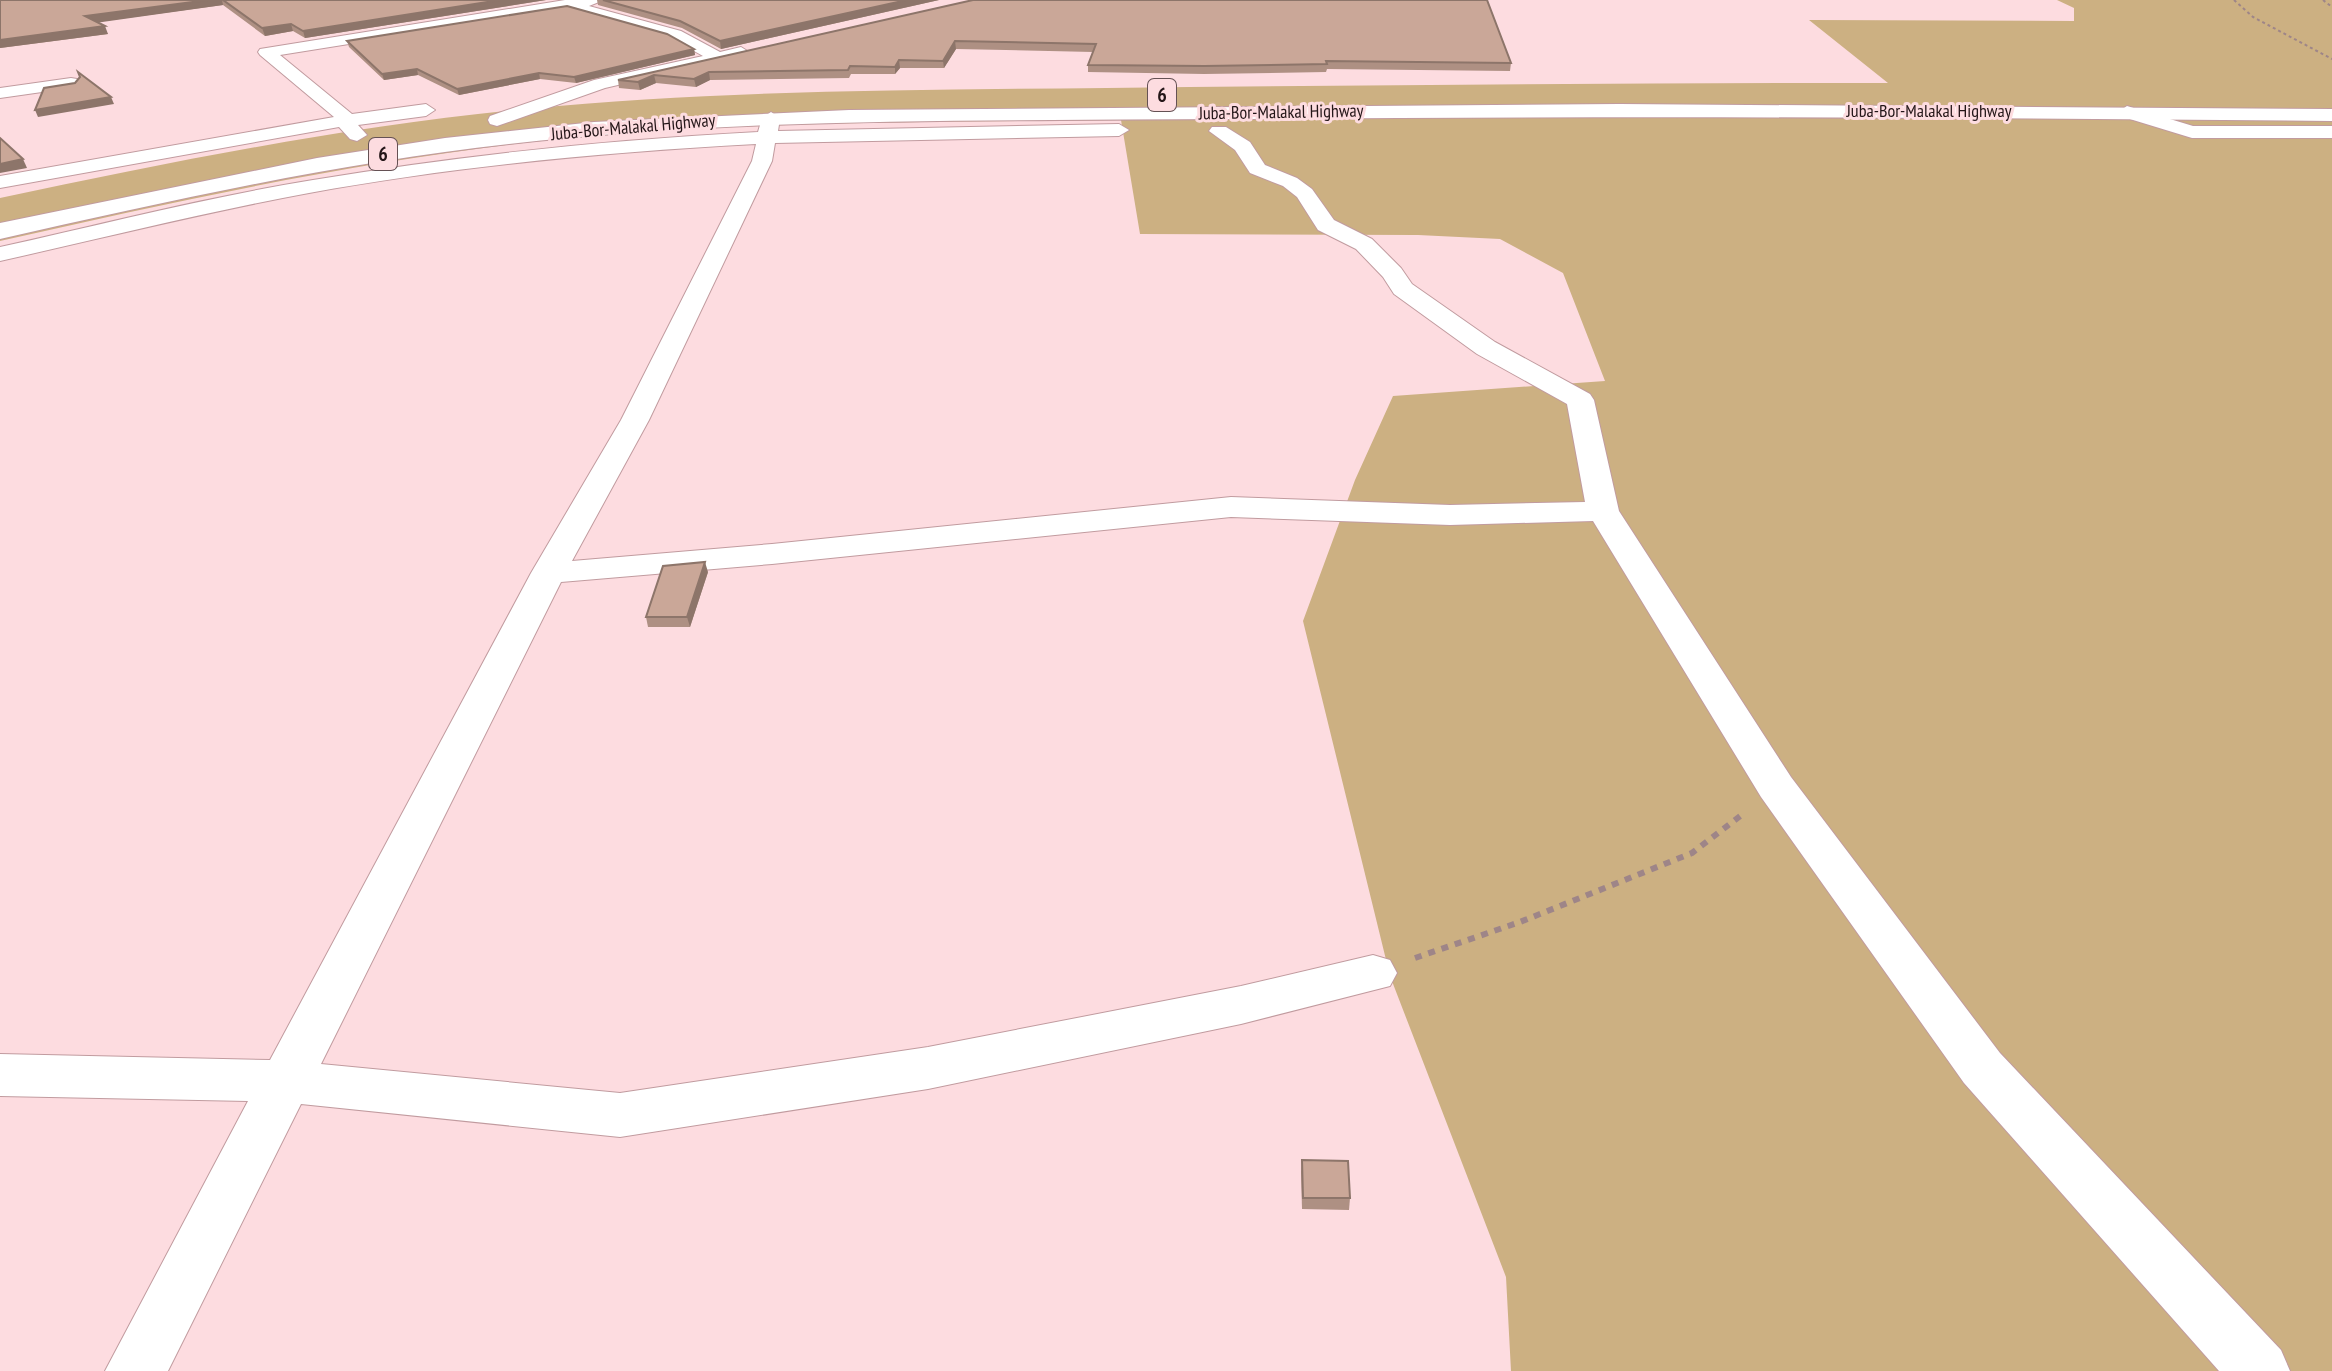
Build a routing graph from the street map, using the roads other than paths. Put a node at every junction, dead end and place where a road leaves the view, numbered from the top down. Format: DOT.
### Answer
graph roads {
  1 [pos="597,0"];
  2 [pos="564,2"];
  3 [pos="762,48"];
  4 [pos="718,57"];
  5 [pos="71,83"];
  6 [pos="0,93"];
  7 [pos="2270,96"];
  8 [pos="2332,97"];
  9 [pos="426,110"];
  10 [pos="2127,112"];
  11 [pos="2303,114"];
  12 [pos="497,120"];
  13 [pos="768,128"];
  14 [pos="2331,128"];
  15 [pos="1119,130"];
  16 [pos="1219,131"];
  17 [pos="359,138"];
  18 [pos="0,182"];
  19 [pos="90,188"];
  20 [pos="0,231"];
  21 [pos="0,254"];
  22 [pos="1603,511"];
  23 [pos="548,573"];
  24 [pos="1373,973"];
  25 [pos="0,1075"];
  26 [pos="283,1081"];
  27 [pos="136,1371"];
  28 [pos="2259,1371"];
  1 -- 2 [label="street"];
  2 -- 4 [label="street"];
  2 -- 17 [label="street"];
  3 -- 4 [label="street"];
  4 -- 12 [label="street"];
  5 -- 6 [label="street"];
  7 -- 8 [label="highway, Juba-Bor-Malakal Highway / 6"];
  7 -- 11 [label="highway"];
  7 -- 12 [label="highway, Juba-Bor-Malakal Highway / 6"];
  9 -- 18 [label="street"];
  10 -- 11 [label="highway, Juba-Bor-Malakal Highway / 6"];
  10 -- 13 [label="highway, Juba-Bor-Malakal Highway / 6"];
  10 -- 14 [label="street"];
  11 -- 14 [label="highway, Juba-Bor-Malakal Highway / 6"];
  12 -- 17 [label="highway, Juba-Bor-Malakal Highway / 6"];
  13 -- 15 [label="street"];
  13 -- 20 [label="highway, Juba-Bor-Malakal Highway / 6"];
  13 -- 21 [label="street"];
  13 -- 23 [label="street"];
  16 -- 22 [label="street"];
  17 -- 19 [label="highway, Juba-Bor-Malakal Highway / 6"];
  22 -- 23 [label="street"];
  22 -- 28 [label="street"];
  23 -- 26 [label="street"];
  24 -- 26 [label="street"];
  25 -- 26 [label="street"];
  26 -- 27 [label="street"];
}
